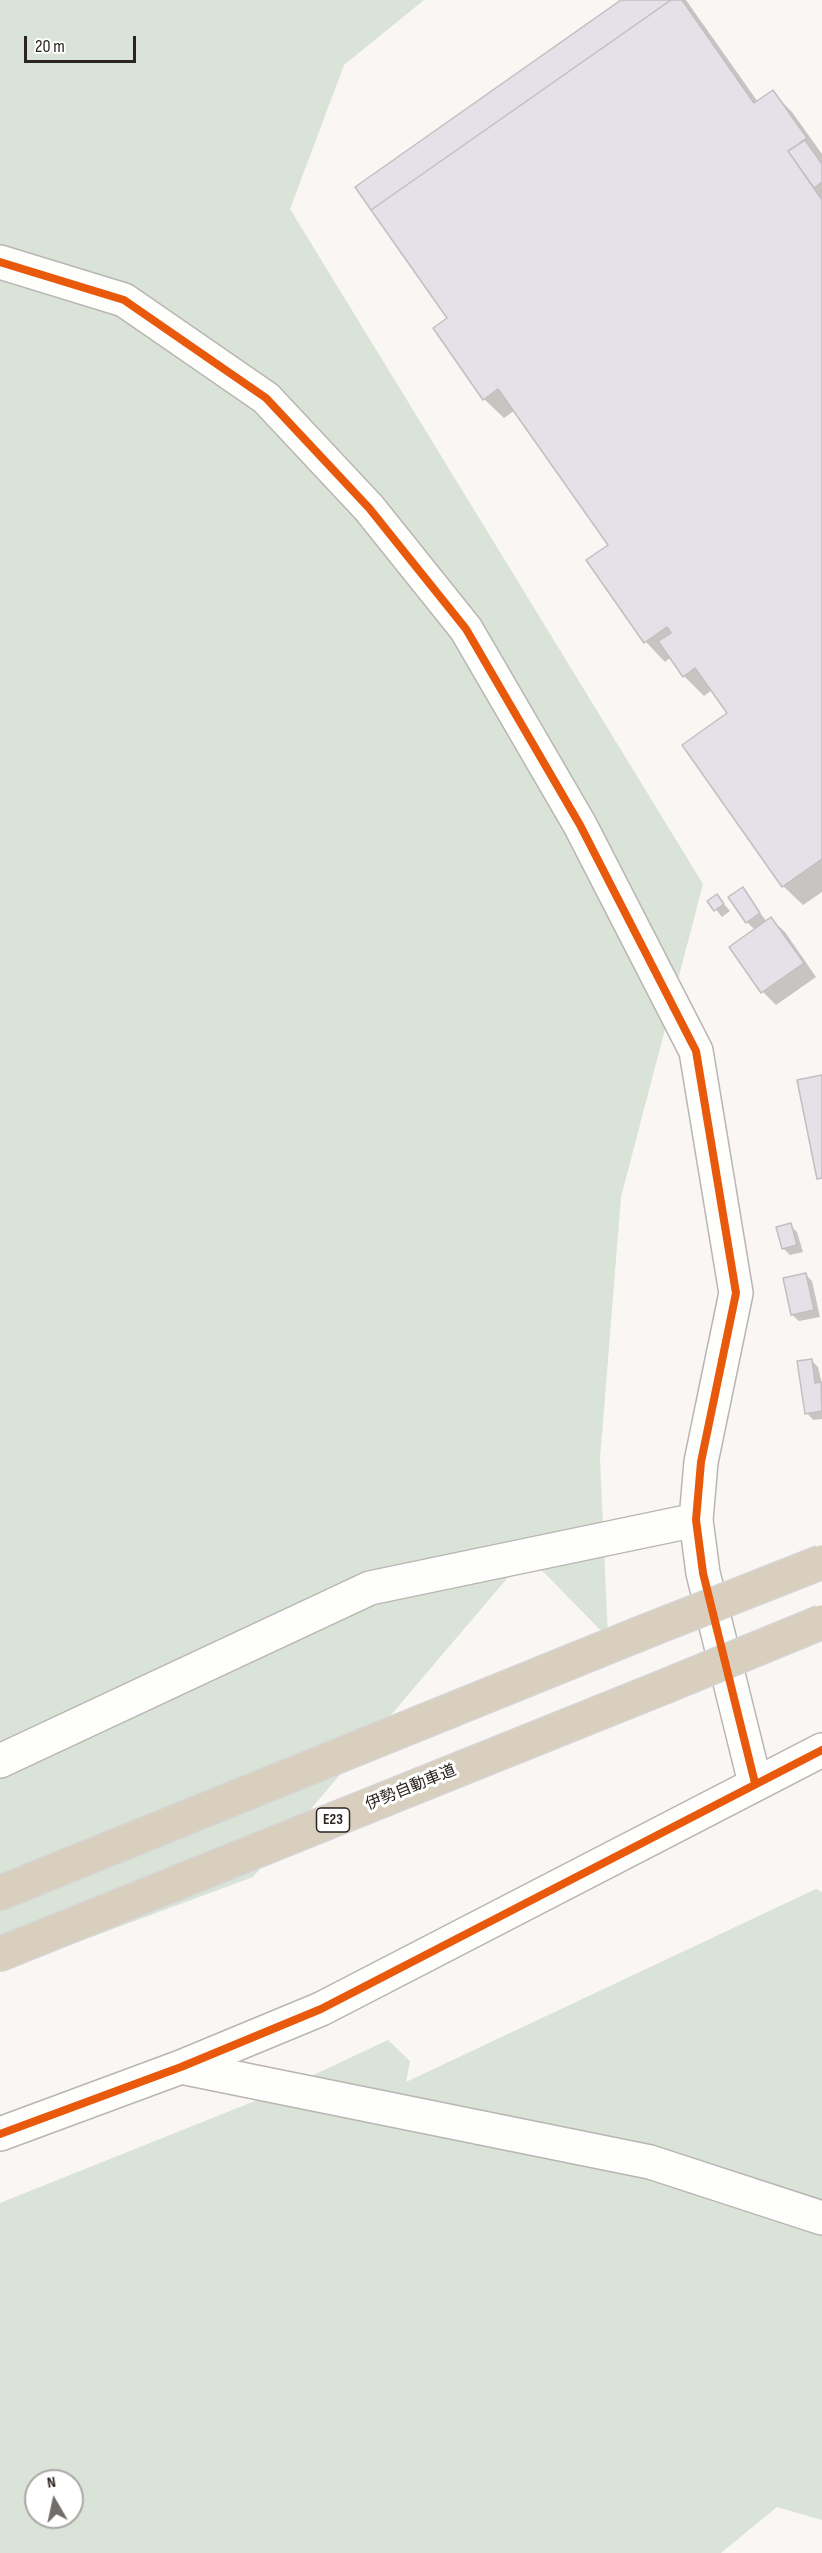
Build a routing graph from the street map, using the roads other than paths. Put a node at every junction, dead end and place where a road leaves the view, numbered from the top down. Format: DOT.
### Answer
graph roads {
  1 [pos="0,262"];
  2 [pos="696,1520"];
  3 [pos="822,1562"];
  4 [pos="822,1622"];
  5 [pos="822,1750"];
  6 [pos="0,1761"];
  7 [pos="755,1783"];
  8 [pos="0,1893"];
  9 [pos="0,1954"];
  10 [pos="181,2067"];
  11 [pos="0,2134"];
  12 [pos="822,2218"];
  1 -- 2 [label="street"];
  2 -- 6 [label="street"];
  2 -- 7 [label="street"];
  3 -- 8 [label="highway, bridge"];
  4 -- 9 [label="highway, 伊勢自動車道 / E23, bridge"];
  5 -- 7 [label="street"];
  7 -- 10 [label="street"];
  10 -- 11 [label="street"];
  10 -- 12 [label="street"];
}
